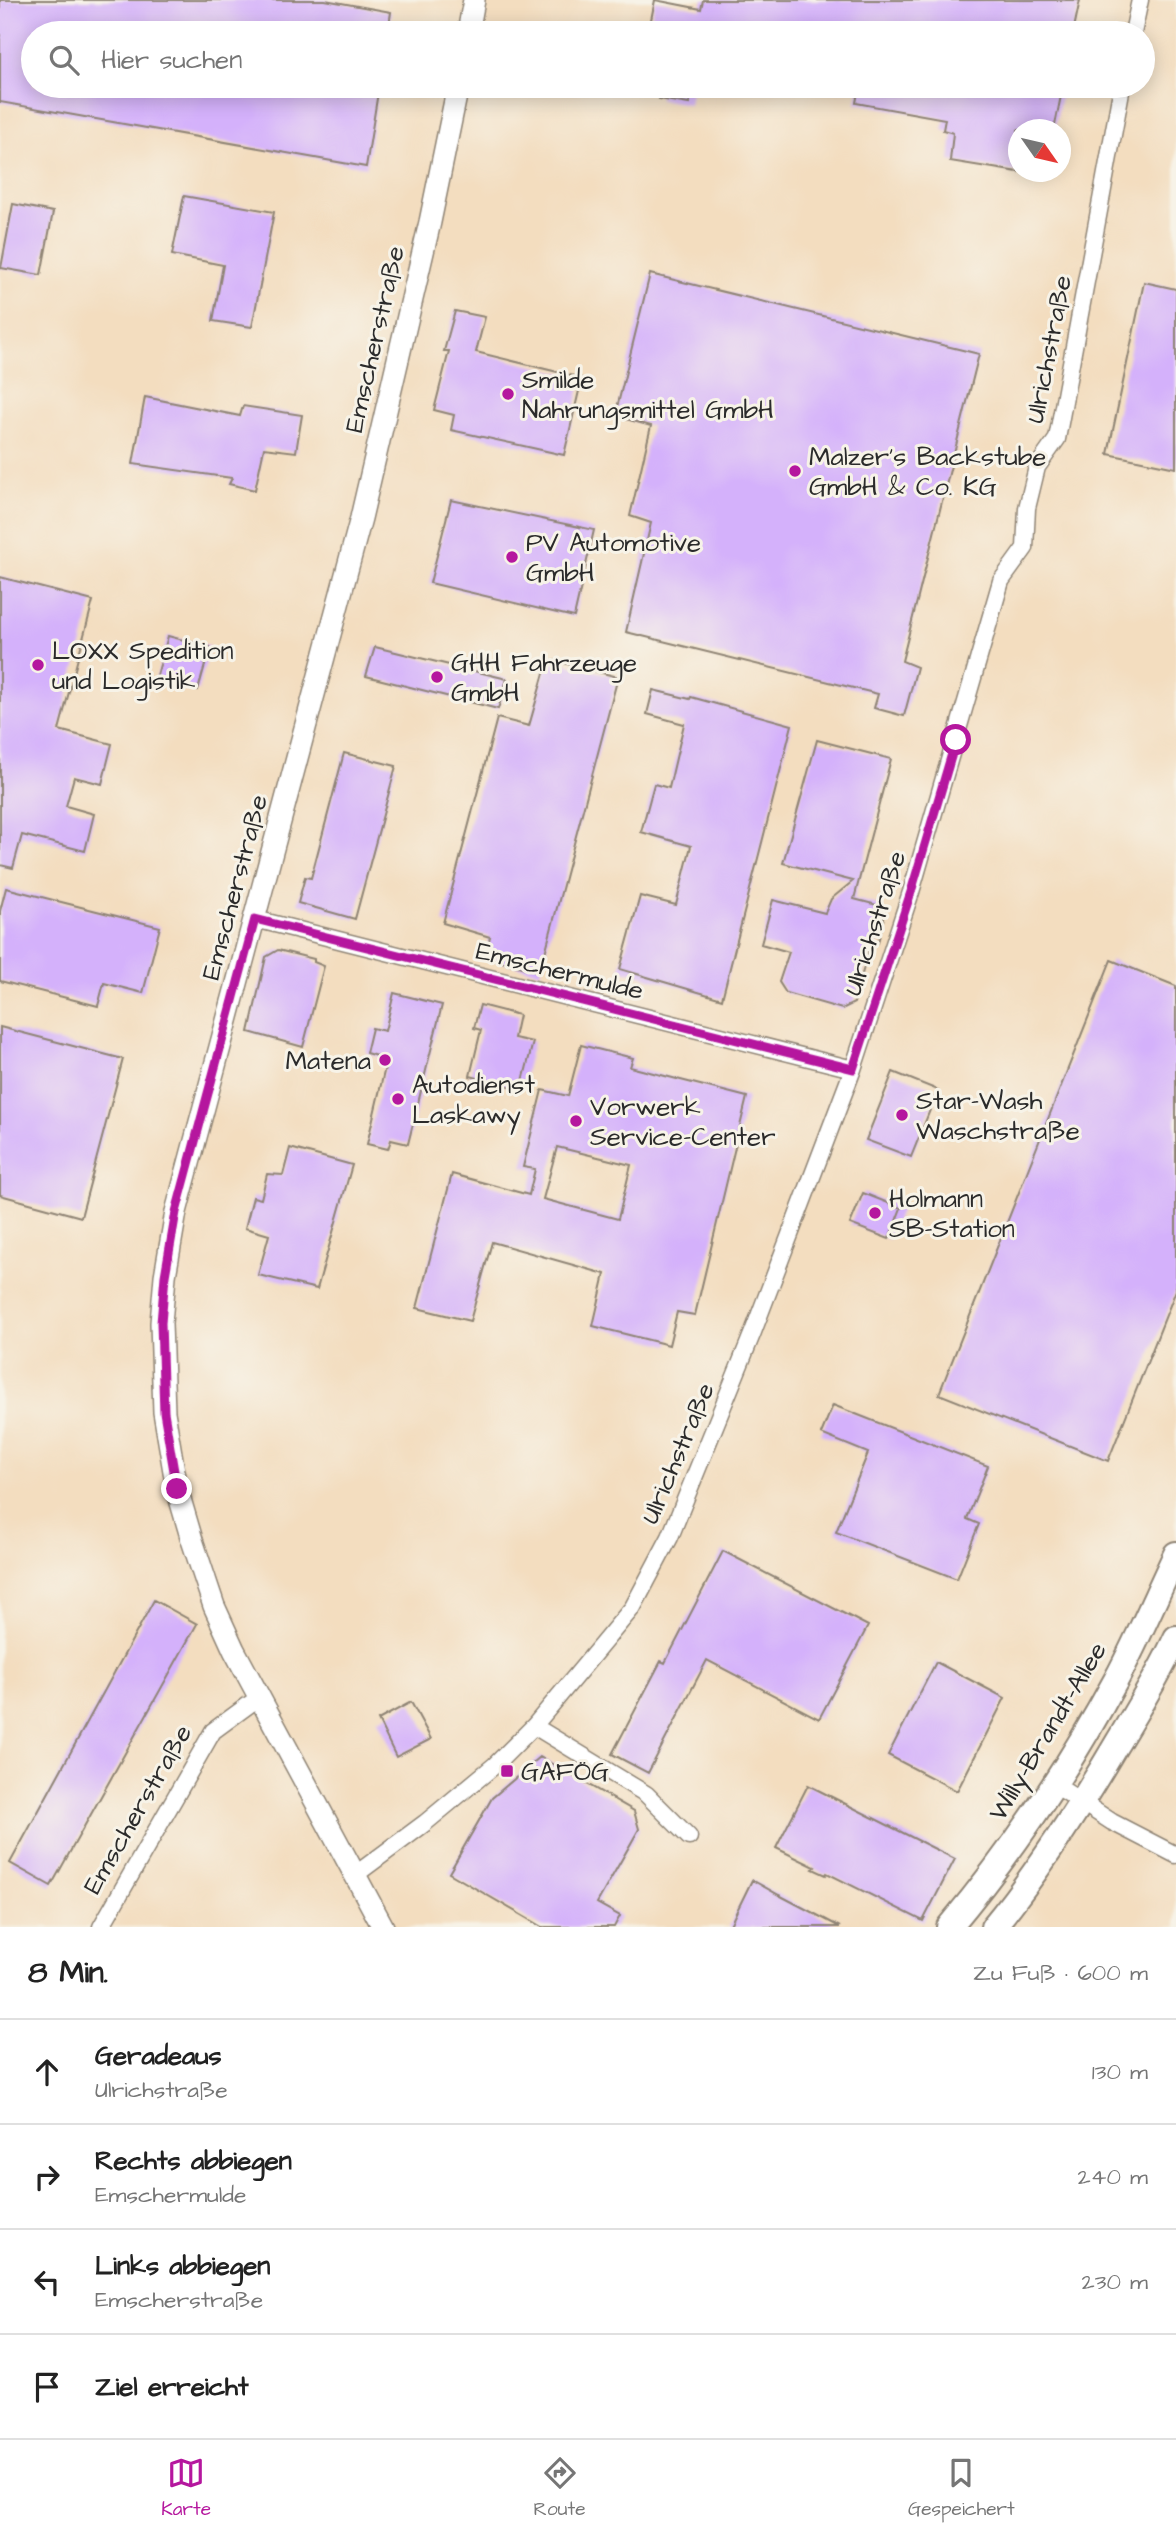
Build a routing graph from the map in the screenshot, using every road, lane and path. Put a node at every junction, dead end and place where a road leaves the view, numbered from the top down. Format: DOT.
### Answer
graph roads {
  1 [pos="474,0"];
  2 [pos="1140,0"];
  3 [pos="470,21"];
  4 [pos="1136,21"];
  5 [pos="456,98"];
  6 [pos="1120,98"];
  7 [pos="255,919"];
  8 [pos="853,1069"];
  9 [pos="1176,1554"];
  10 [pos="1176,1637"];
  11 [pos="258,1698"];
  12 [pos="534,1726"];
  13 [pos="1054,1784"];
  14 [pos="1082,1803"];
  15 [pos="689,1838"];
  16 [pos="1176,1855"];
  17 [pos="355,1875"];
  18 [pos="101,1927"];
  19 [pos="383,1927"];
  20 [pos="949,1927"];
  21 [pos="993,1927"];
  1 -- 3 [label="street"];
  2 -- 4 [label="street"];
  5 -- 7 [label="street, Emscherstraße"];
  6 -- 8 [label="street, Ulrichstraße"];
  7 -- 8 [label="street, Emschermulde"];
  7 -- 11 [label="street, Emscherstraße"];
  8 -- 12 [label="street, Ulrichstraße"];
  9 -- 13 [label="main road, Willy-Brandt-Allee"];
  10 -- 14 [label="main road"];
  11 -- 17 [label="street, Emscherstraße"];
  11 -- 18 [label="street, Emscherstraße"];
  12 -- 15 [label="street"];
  12 -- 17 [label="street, Ulrichstraße"];
  13 -- 14 [label="street"];
  13 -- 20 [label="main road, Willy-Brandt-Allee"];
  14 -- 16 [label="street"];
  14 -- 21 [label="main road"];
  17 -- 19 [label="street, Emscherstraße"];
}
